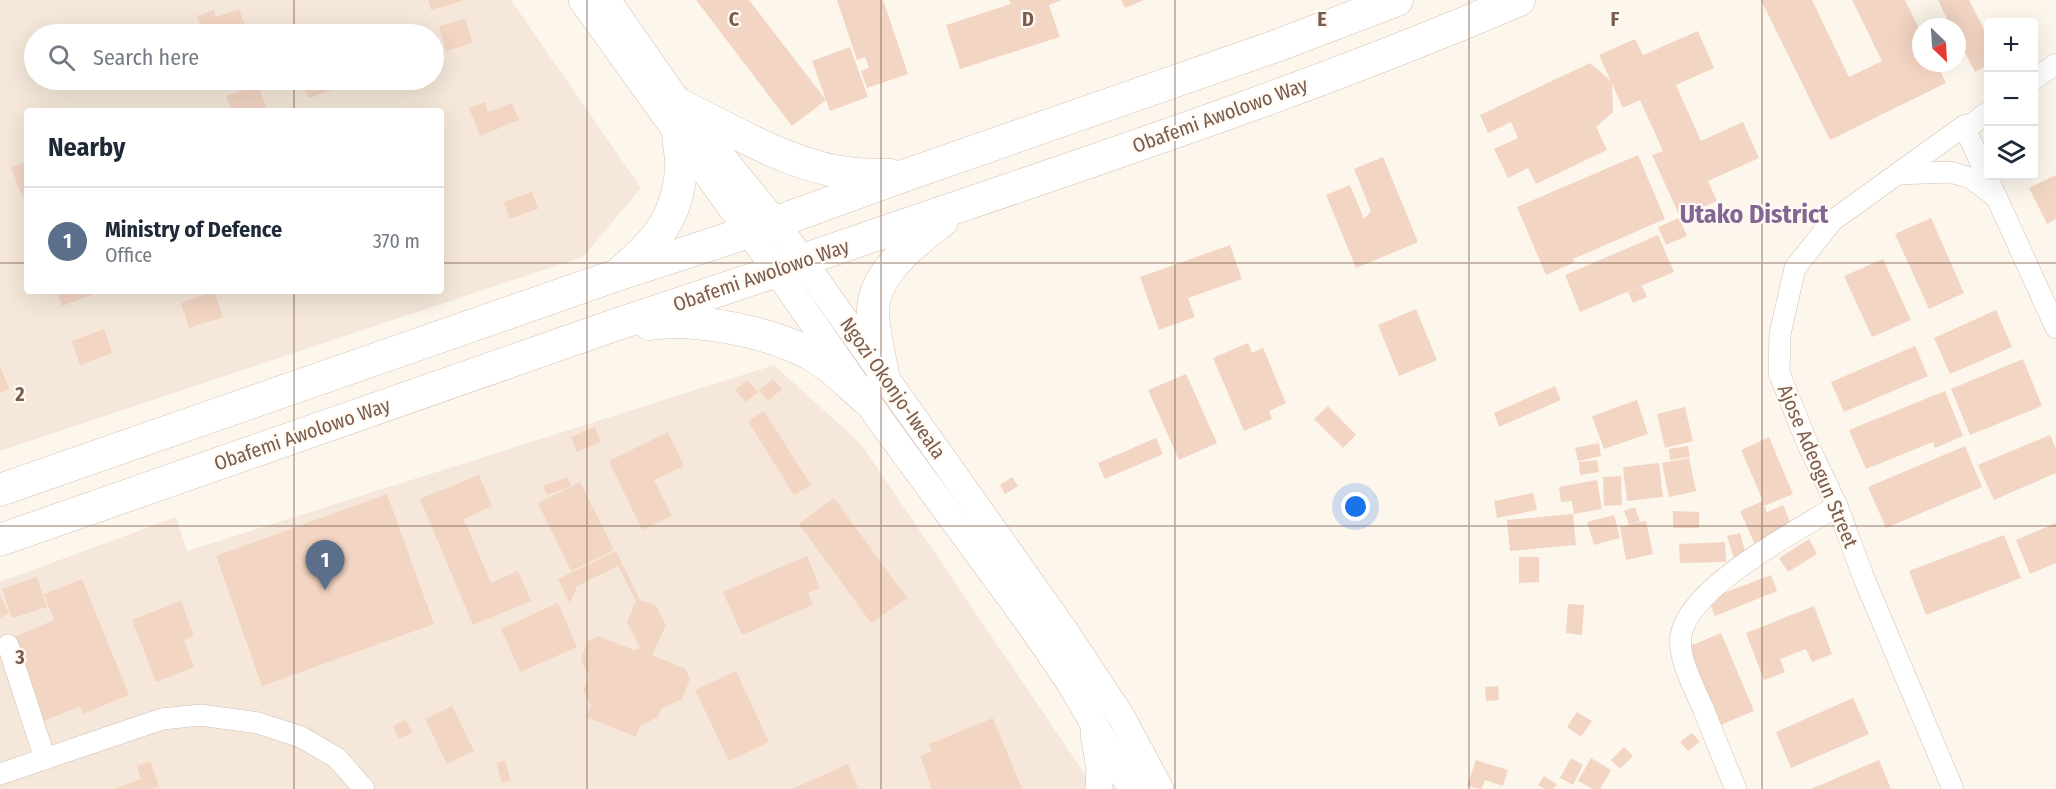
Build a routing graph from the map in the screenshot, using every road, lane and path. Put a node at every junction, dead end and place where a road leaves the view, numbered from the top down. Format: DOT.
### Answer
graph roads {
  1 [pos="582,0"];
  2 [pos="607,0"];
  3 [pos="1397,0"];
  4 [pos="1519,0"];
  5 [pos="1984,115"];
  6 [pos="679,119"];
  7 [pos="1964,126"];
  8 [pos="1898,174"];
  9 [pos="906,175"];
  10 [pos="1999,180"];
  11 [pos="1997,198"];
  12 [pos="962,205"];
  13 [pos="762,227"];
  14 [pos="790,266"];
  15 [pos="617,275"];
  16 [pos="2054,321"];
  17 [pos="612,326"];
  18 [pos="874,387"];
  19 [pos="0,490"];
  20 [pos="1837,506"];
  21 [pos="0,540"];
  22 [pos="8,645"];
  23 [pos="1092,720"];
  24 [pos="45,759"];
  25 [pos="0,774"];
  26 [pos="364,789"];
  27 [pos="1099,789"];
  28 [pos="1132,789"];
  29 [pos="1160,789"];
  30 [pos="1736,789"];
  31 [pos="1953,789"];
  1 -- 6 [label="street, Ngozi Okonjo-Iweala"];
  2 -- 6 [label="street, Ngozi Okonjo-Iweala"];
  3 -- 9 [label="main road"];
  4 -- 12 [label="main road, Obafemi Awolowo Way"];
  5 -- 7 [label="street, Ajose Adeogun Street"];
  6 -- 9 [label="main road"];
  6 -- 13 [label="street, Ngozi Okonjo-Iweala"];
  6 -- 15 [label="main road"];
  7 -- 8 [label="street, Ajose Adeogun Street"];
  7 -- 11 [label="street"];
  8 -- 11 [label="street"];
  8 -- 20 [label="street, Ajose Adeogun Street"];
  9 -- 13 [label="main road"];
  10 -- 11 [label="street"];
  11 -- 16 [label="street"];
  12 -- 14 [label="main road, Obafemi Awolowo Way"];
  12 -- 18 [label="main road"];
  13 -- 14 [label="street, Ngozi Okonjo-Iweala"];
  13 -- 15 [label="main road"];
  14 -- 17 [label="main road, Obafemi Awolowo Way"];
  14 -- 18 [label="street, Ngozi Okonjo-Iweala"];
  15 -- 19 [label="main road"];
  17 -- 18 [label="main road"];
  17 -- 21 [label="main road, Obafemi Awolowo Way"];
  18 -- 23 [label="street, Ngozi Okonjo-Iweala"];
  18 -- 29 [label="street, Ngozi Okonjo-Iweala"];
  20 -- 30 [label="street"];
  20 -- 31 [label="street, Ajose Adeogun Street"];
  22 -- 24 [label="street"];
  23 -- 27 [label="street"];
  23 -- 28 [label="street, Ngozi Okonjo-Iweala"];
  24 -- 25 [label="street"];
  24 -- 26 [label="street"];
}
